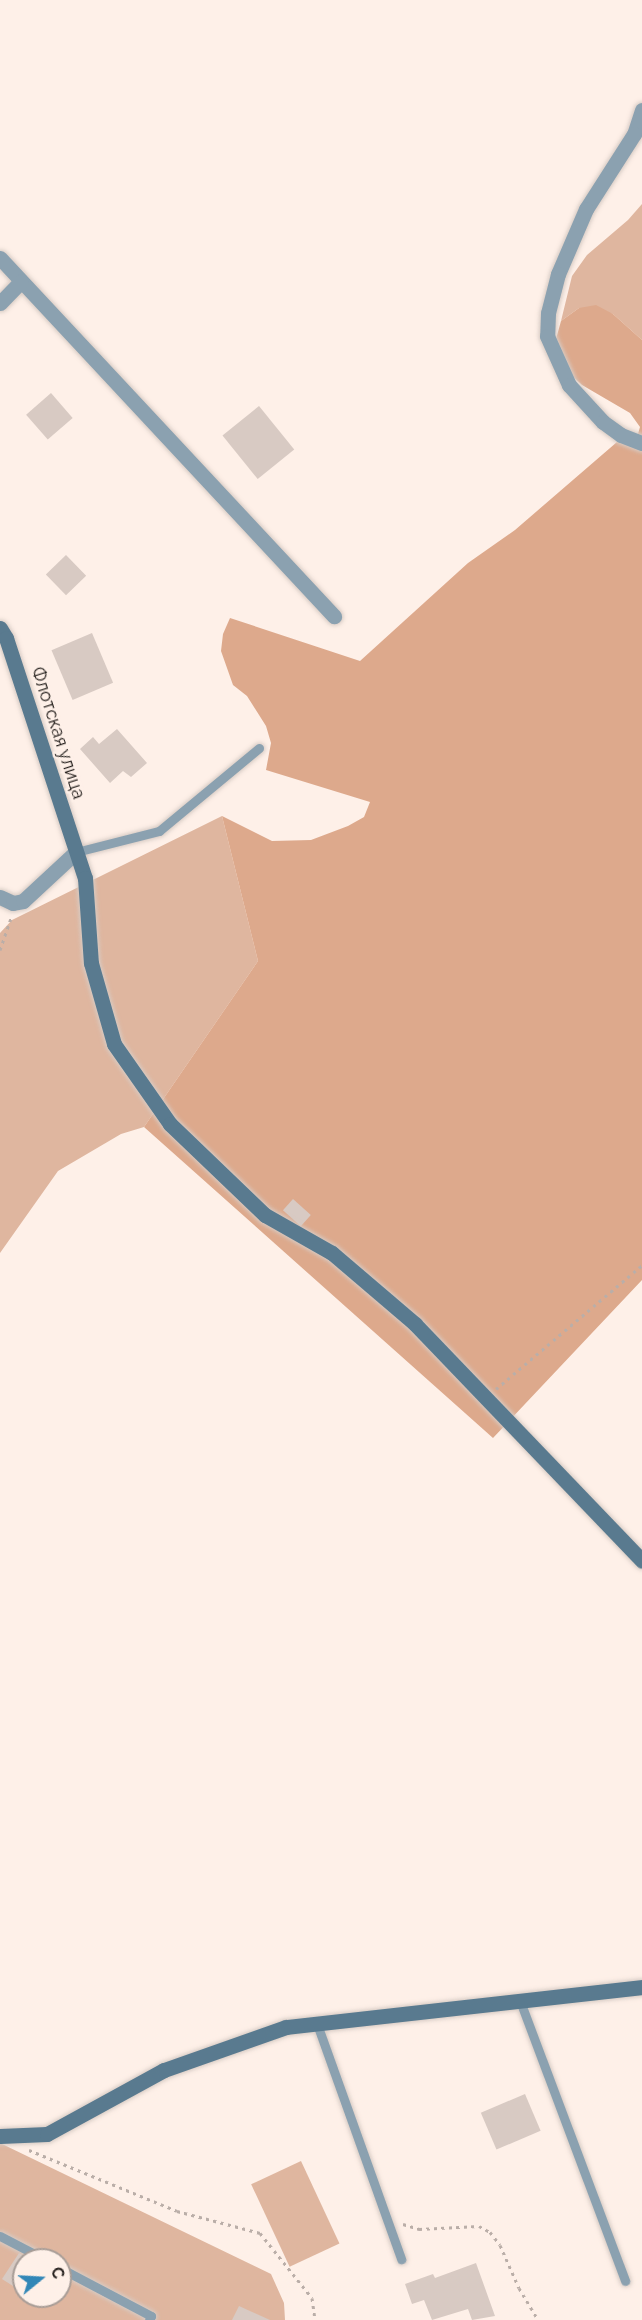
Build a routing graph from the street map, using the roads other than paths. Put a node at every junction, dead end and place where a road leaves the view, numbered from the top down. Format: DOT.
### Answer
graph roads {
  1 [pos="642,110"];
  2 [pos="0,258"];
  3 [pos="21,281"];
  4 [pos="0,303"];
  5 [pos="642,443"];
  6 [pos="334,616"];
  7 [pos="0,628"];
  8 [pos="259,748"];
  9 [pos="76,852"];
  10 [pos="0,897"];
  11 [pos="642,1561"];
  12 [pos="642,1987"];
  13 [pos="519,2001"];
  14 [pos="317,2024"];
  15 [pos="0,2136"];
  16 [pos="0,2236"];
  17 [pos="23,2248"];
  18 [pos="401,2259"];
  19 [pos="72,2274"];
  20 [pos="626,2281"];
  21 [pos="149,2320"];
  1 -- 5 [label="street"];
  2 -- 3 [label="street"];
  3 -- 4 [label="street"];
  3 -- 6 [label="street"];
  7 -- 9 [label="street, Флотская улица"];
  8 -- 9 [label="lane"];
  9 -- 10 [label="street"];
  9 -- 11 [label="street, Флотская улица"];
  12 -- 13 [label="street"];
  13 -- 14 [label="street"];
  13 -- 20 [label="lane"];
  14 -- 15 [label="street"];
  14 -- 18 [label="lane"];
  16 -- 17 [label="lane"];
  19 -- 21 [label="lane"];
}
